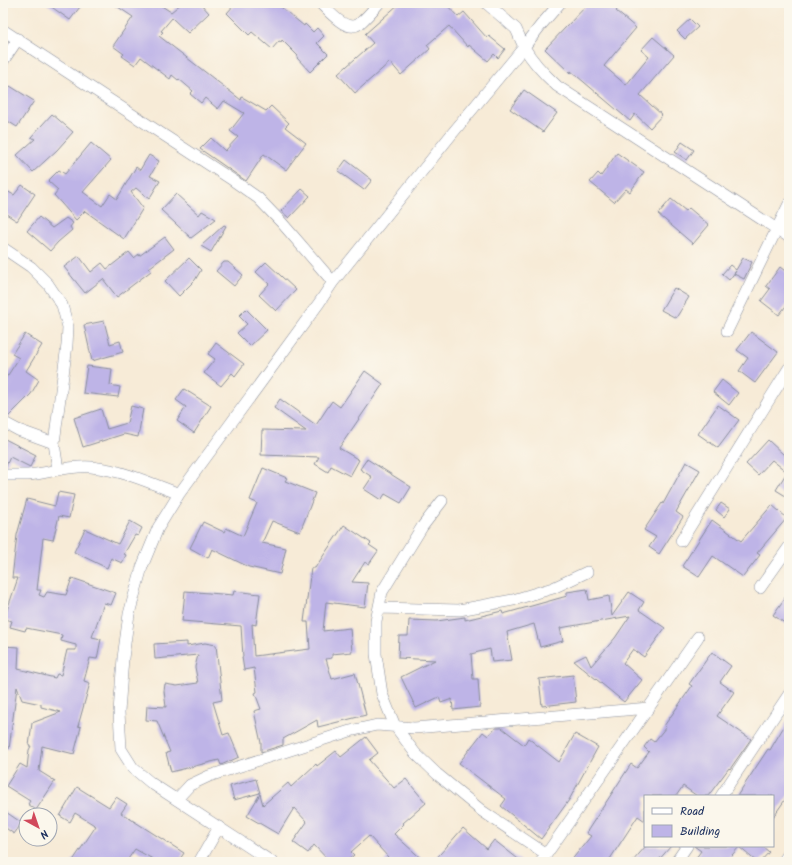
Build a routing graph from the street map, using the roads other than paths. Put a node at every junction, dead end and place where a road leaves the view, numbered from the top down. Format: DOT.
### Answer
graph roads {
  1 [pos="320,3"];
  2 [pos="379,3"];
  3 [pos="486,3"];
  4 [pos="560,3"];
  5 [pos="3,30"];
  6 [pos="18,39"];
  7 [pos="524,48"];
  8 [pos="3,61"];
  9 [pos="789,204"];
  10 [pos="777,229"];
  11 [pos="789,237"];
  12 [pos="3,248"];
  13 [pos="333,282"];
  14 [pos="728,331"];
  15 [pos="789,368"];
  16 [pos="3,422"];
  17 [pos="54,443"];
  18 [pos="58,470"];
  19 [pos="3,474"];
  20 [pos="179,494"];
  21 [pos="442,501"];
  22 [pos="681,541"];
  23 [pos="789,546"];
  24 [pos="587,572"];
  25 [pos="760,588"];
  26 [pos="379,608"];
  27 [pos="698,637"];
  28 [pos="789,694"];
  29 [pos="649,708"];
  30 [pos="395,726"];
  31 [pos="722,795"];
  32 [pos="177,799"];
  33 [pos="219,827"];
  34 [pos="686,847"];
  35 [pos="789,853"];
  36 [pos="544,858"];
  37 [pos="199,862"];
  38 [pos="272,862"];
  39 [pos="676,862"];
  40 [pos="783,862"];
  1 -- 2 [label="street"];
  3 -- 7 [label="street"];
  4 -- 7 [label="street"];
  5 -- 6 [label="street"];
  6 -- 8 [label="street"];
  6 -- 13 [label="street"];
  7 -- 10 [label="street"];
  7 -- 13 [label="street"];
  9 -- 10 [label="street"];
  10 -- 11 [label="street"];
  10 -- 14 [label="street"];
  12 -- 17 [label="street"];
  13 -- 20 [label="street"];
  15 -- 22 [label="street"];
  16 -- 17 [label="street"];
  17 -- 18 [label="street"];
  18 -- 19 [label="street"];
  18 -- 20 [label="street"];
  20 -- 32 [label="street"];
  21 -- 26 [label="street"];
  23 -- 25 [label="street"];
  24 -- 26 [label="street"];
  26 -- 30 [label="street"];
  27 -- 29 [label="street"];
  28 -- 31 [label="street"];
  29 -- 30 [label="street"];
  29 -- 36 [label="street"];
  30 -- 32 [label="street"];
  30 -- 36 [label="street"];
  32 -- 33 [label="street"];
  33 -- 37 [label="street"];
  33 -- 38 [label="street"];
  34 -- 39 [label="street"];
  35 -- 40 [label="street"];
}
